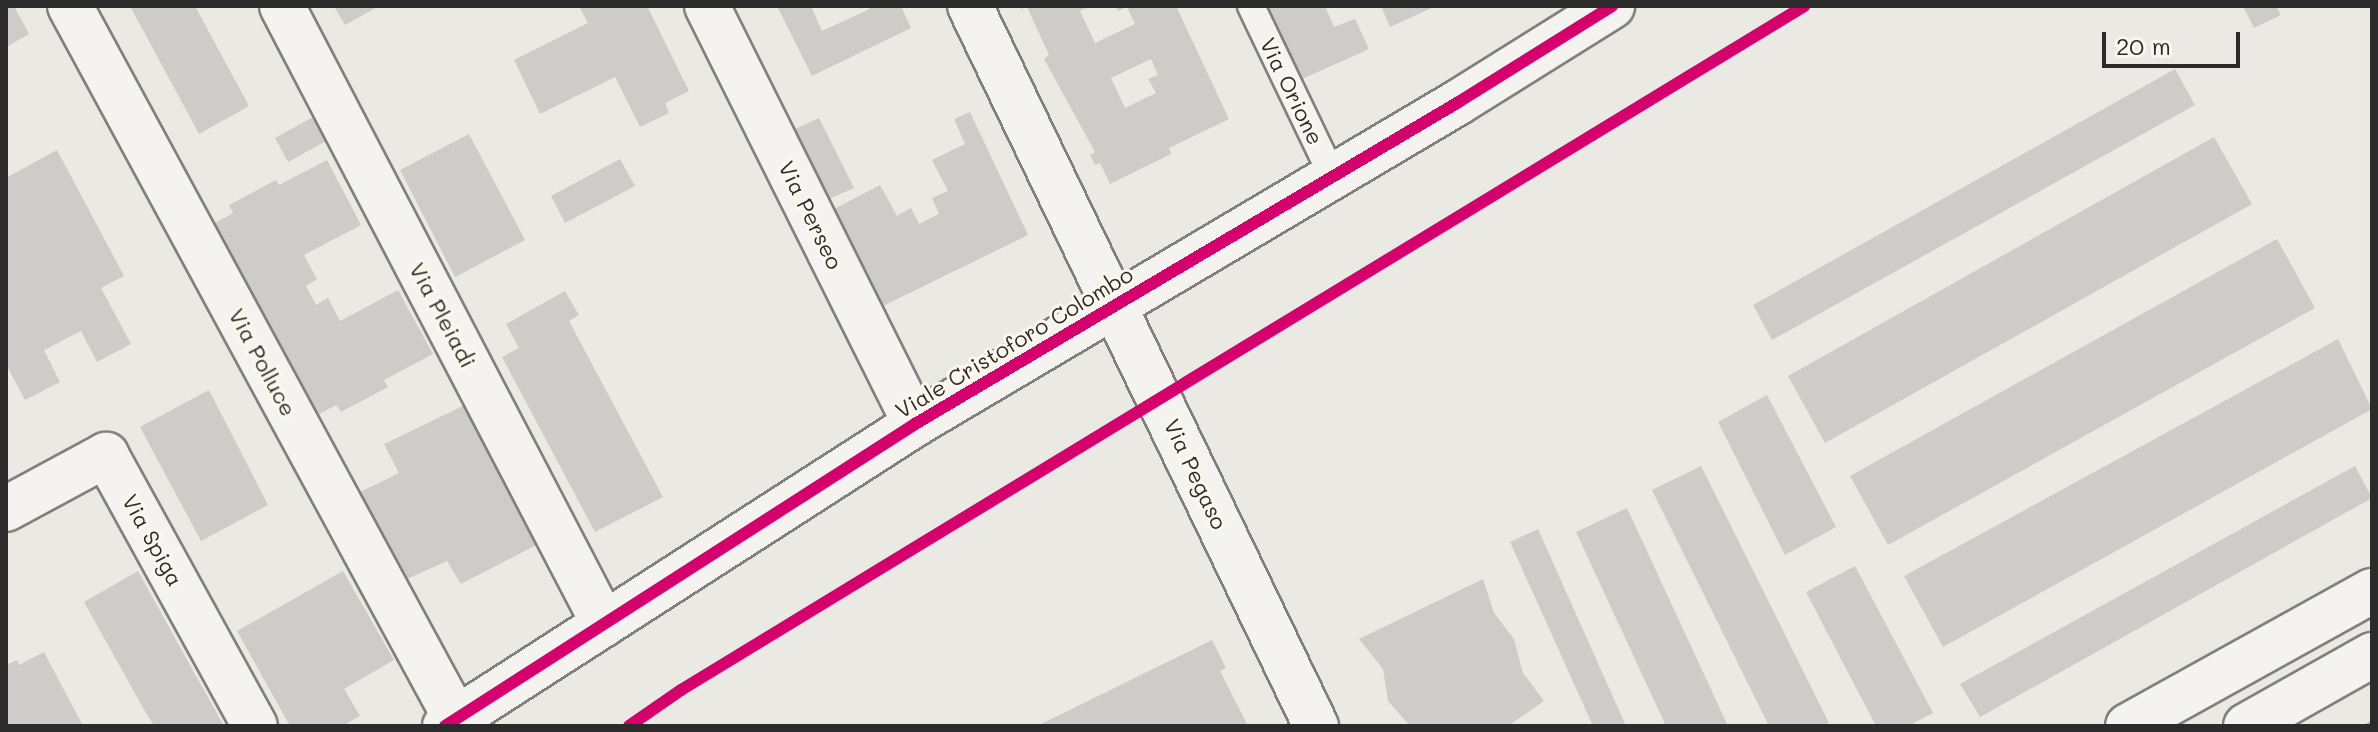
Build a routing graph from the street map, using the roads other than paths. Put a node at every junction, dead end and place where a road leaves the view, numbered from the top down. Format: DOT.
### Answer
graph roads {
  1 [pos="70,6"];
  2 [pos="282,6"];
  3 [pos="707,6"];
  4 [pos="970,6"];
  5 [pos="1251,6"];
  6 [pos="1612,6"];
  7 [pos="1546,23"];
  8 [pos="1333,177"];
  9 [pos="1116,305"];
  10 [pos="915,424"];
  11 [pos="6,509"];
  12 [pos="2372,591"];
  13 [pos="604,624"];
  14 [pos="2372,655"];
  15 [pos="450,722"];
  16 [pos="255,726"];
  17 [pos="1316,726"];
  18 [pos="2128,726"];
  19 [pos="2246,726"];
  1 -- 15 [label="street, Via Polluce"];
  2 -- 13 [label="street, Via Pleiadi"];
  3 -- 10 [label="street, Via Perseo"];
  4 -- 9 [label="street, Via Pegaso"];
  5 -- 8 [label="lane, Via Orione"];
  6 -- 7 [label="street, Viale Cristoforo Colombo"];
  7 -- 8 [label="street, Viale Cristoforo Colombo"];
  8 -- 9 [label="street, Viale Cristoforo Colombo"];
  9 -- 10 [label="street, Viale Cristoforo Colombo"];
  9 -- 17 [label="street, Via Pegaso"];
  10 -- 13 [label="street, Viale Cristoforo Colombo"];
  11 -- 16 [label="street, Via Spiga"];
  12 -- 18 [label="street"];
  13 -- 15 [label="street, Viale Cristoforo Colombo"];
  14 -- 19 [label="street"];
}
